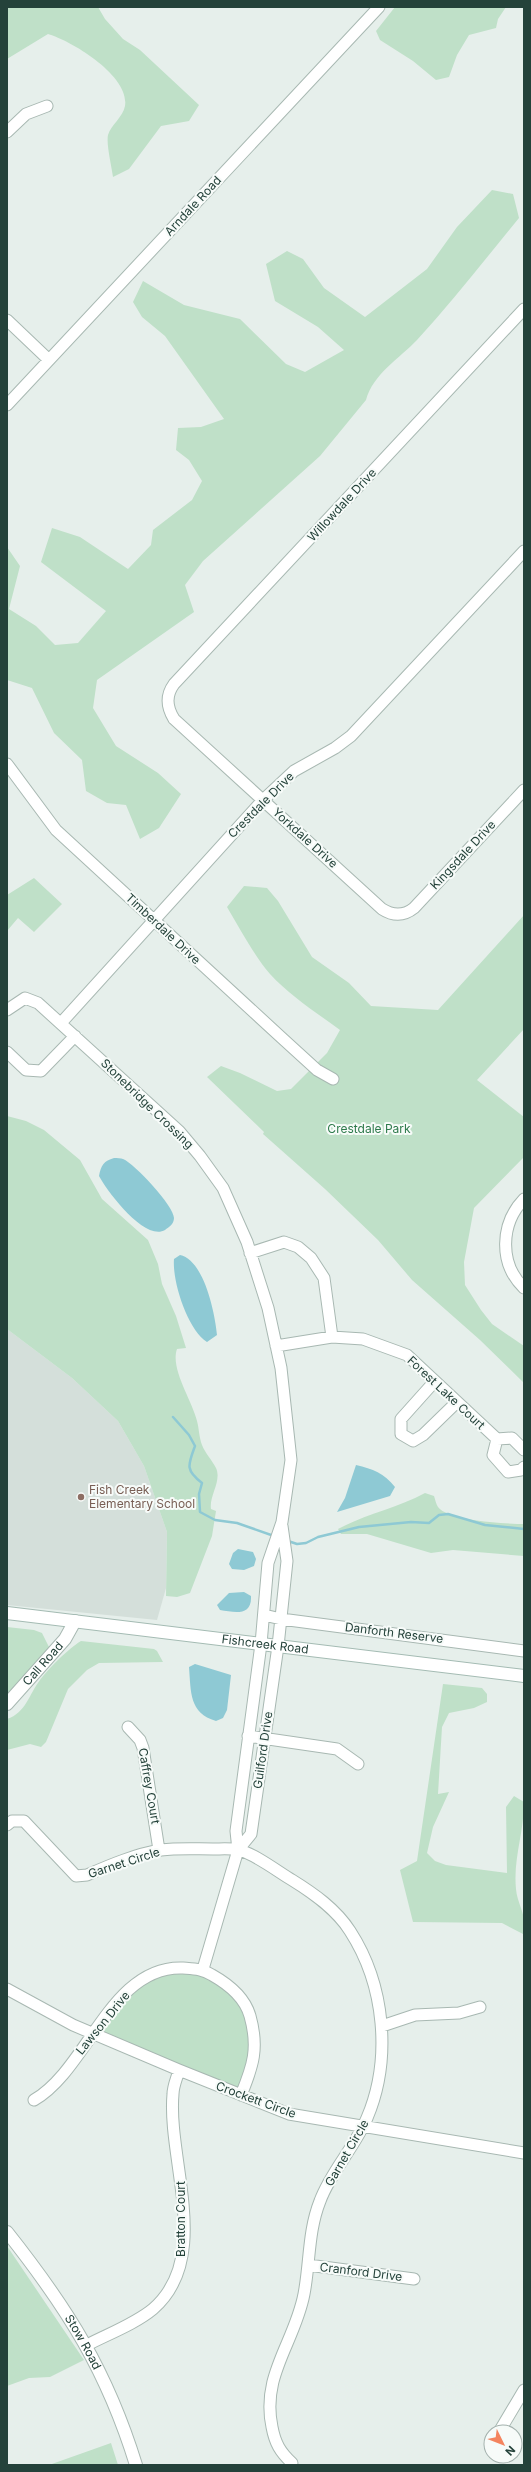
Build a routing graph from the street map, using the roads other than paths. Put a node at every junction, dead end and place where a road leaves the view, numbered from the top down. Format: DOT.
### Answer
graph roads {
  1 [pos="379,7"];
  2 [pos="47,106"];
  3 [pos="7,132"];
  4 [pos="524,310"];
  5 [pos="7,320"];
  6 [pos="49,360"];
  7 [pos="7,405"];
  8 [pos="524,551"];
  9 [pos="168,704"];
  10 [pos="7,764"];
  11 [pos="524,790"];
  12 [pos="263,800"];
  13 [pos="398,914"];
  14 [pos="153,920"];
  15 [pos="7,1010"];
  16 [pos="61,1023"];
  17 [pos="75,1036"];
  18 [pos="7,1052"];
  19 [pos="333,1079"];
  20 [pos="524,1199"];
  21 [pos="250,1253"];
  22 [pos="524,1288"];
  23 [pos="332,1337"];
  24 [pos="276,1346"];
  25 [pos="435,1381"];
  26 [pos="457,1402"];
  27 [pos="497,1439"];
  28 [pos="524,1450"];
  29 [pos="524,1467"];
  30 [pos="280,1544"];
  31 [pos="7,1613"];
  32 [pos="264,1614"];
  33 [pos="281,1620"];
  34 [pos="75,1621"];
  35 [pos="261,1644"];
  36 [pos="278,1646"];
  37 [pos="524,1651"];
  38 [pos="524,1676"];
  39 [pos="7,1704"];
  40 [pos="128,1727"];
  41 [pos="248,1736"];
  42 [pos="265,1738"];
  43 [pos="358,1764"];
  44 [pos="7,1825"];
  45 [pos="159,1850"];
  46 [pos="238,1850"];
  47 [pos="202,1969"];
  48 [pos="7,1989"];
  49 [pos="480,2007"];
  50 [pos="382,2026"];
  51 [pos="94,2034"];
  52 [pos="179,2070"];
  53 [pos="241,2096"];
  54 [pos="34,2100"];
  55 [pos="363,2127"];
  56 [pos="524,2153"];
  57 [pos="7,2232"];
  58 [pos="308,2265"];
  59 [pos="414,2279"];
  60 [pos="87,2345"];
  61 [pos="524,2390"];
  62 [pos="503,2424"];
  63 [pos="292,2463"];
  64 [pos="136,2465"];
  1 -- 6 [label="street, Arndale Road"];
  2 -- 3 [label="street"];
  4 -- 9 [label="street, Willowdale Drive"];
  5 -- 6 [label="street"];
  6 -- 7 [label="street, Arndale Road"];
  8 -- 12 [label="street, Crestdale Drive"];
  9 -- 12 [label="street, Yorkdale Drive"];
  10 -- 14 [label="street, Timberdale Drive"];
  11 -- 13 [label="street, Kingsdale Drive"];
  12 -- 13 [label="street, Yorkdale Drive"];
  12 -- 14 [label="street, Crestdale Drive"];
  14 -- 16 [label="street, Crestdale Drive"];
  14 -- 19 [label="street, Timberdale Drive"];
  15 -- 16 [label="street, Stonebridge Crossing"];
  16 -- 17 [label="street, Stonebridge Crossing"];
  17 -- 18 [label="street"];
  17 -- 21 [label="street, Stonebridge Crossing"];
  20 -- 22 [label="street"];
  21 -- 23 [label="street"];
  21 -- 24 [label="street, Stonebridge Crossing"];
  23 -- 24 [label="street, Forest Lake Court"];
  23 -- 25 [label="street, Forest Lake Court"];
  24 -- 30 [label="street, Stonebridge Crossing"];
  25 -- 26 [label="street, Forest Lake Court"];
  25 -- 26 [label="street"];
  26 -- 27 [label="street, Forest Lake Court"];
  27 -- 28 [label="street"];
  27 -- 29 [label="street"];
  30 -- 32 [label="street, Stonebridge Crossing"];
  30 -- 33 [label="street, Stonebridge Crossing"];
  31 -- 34 [label="main road, Fishcreek Road"];
  32 -- 33 [label="street, Danforth Reserve"];
  32 -- 35 [label="street, Stonebridge Crossing"];
  33 -- 36 [label="street, Stonebridge Crossing"];
  33 -- 37 [label="street, Danforth Reserve"];
  34 -- 35 [label="main road, Fishcreek Road"];
  34 -- 39 [label="main road, Call Road"];
  35 -- 36 [label="main road, Fishcreek Road"];
  35 -- 41 [label="street, Guilford Drive"];
  36 -- 38 [label="main road, Fishcreek Road"];
  36 -- 42 [label="street, Guilford Drive"];
  40 -- 45 [label="street, Caffrey Court"];
  41 -- 42 [label="street"];
  41 -- 46 [label="street, Guilford Drive"];
  42 -- 43 [label="street"];
  42 -- 46 [label="street, Guilford Drive"];
  44 -- 45 [label="street, Garnet Circle"];
  45 -- 46 [label="street, Garnet Circle"];
  46 -- 47 [label="street, Guilford Drive"];
  46 -- 50 [label="street, Garnet Circle"];
  47 -- 51 [label="street, Lawson Drive"];
  47 -- 53 [label="street, Lawson Drive"];
  48 -- 51 [label="street, Crockett Circle"];
  49 -- 50 [label="street"];
  50 -- 55 [label="street, Garnet Circle"];
  51 -- 52 [label="street, Crockett Circle"];
  51 -- 54 [label="street, Lawson Drive"];
  52 -- 53 [label="street, Crockett Circle"];
  52 -- 60 [label="street, Bratton Court"];
  53 -- 55 [label="street, Crockett Circle"];
  55 -- 56 [label="street, Crockett Circle"];
  55 -- 58 [label="street, Garnet Circle"];
  57 -- 60 [label="main road, Stow Road"];
  58 -- 59 [label="street, Cranford Drive"];
  58 -- 63 [label="street, Garnet Circle"];
  60 -- 64 [label="main road, Stow Road"];
  61 -- 62 [label="street"];
}
